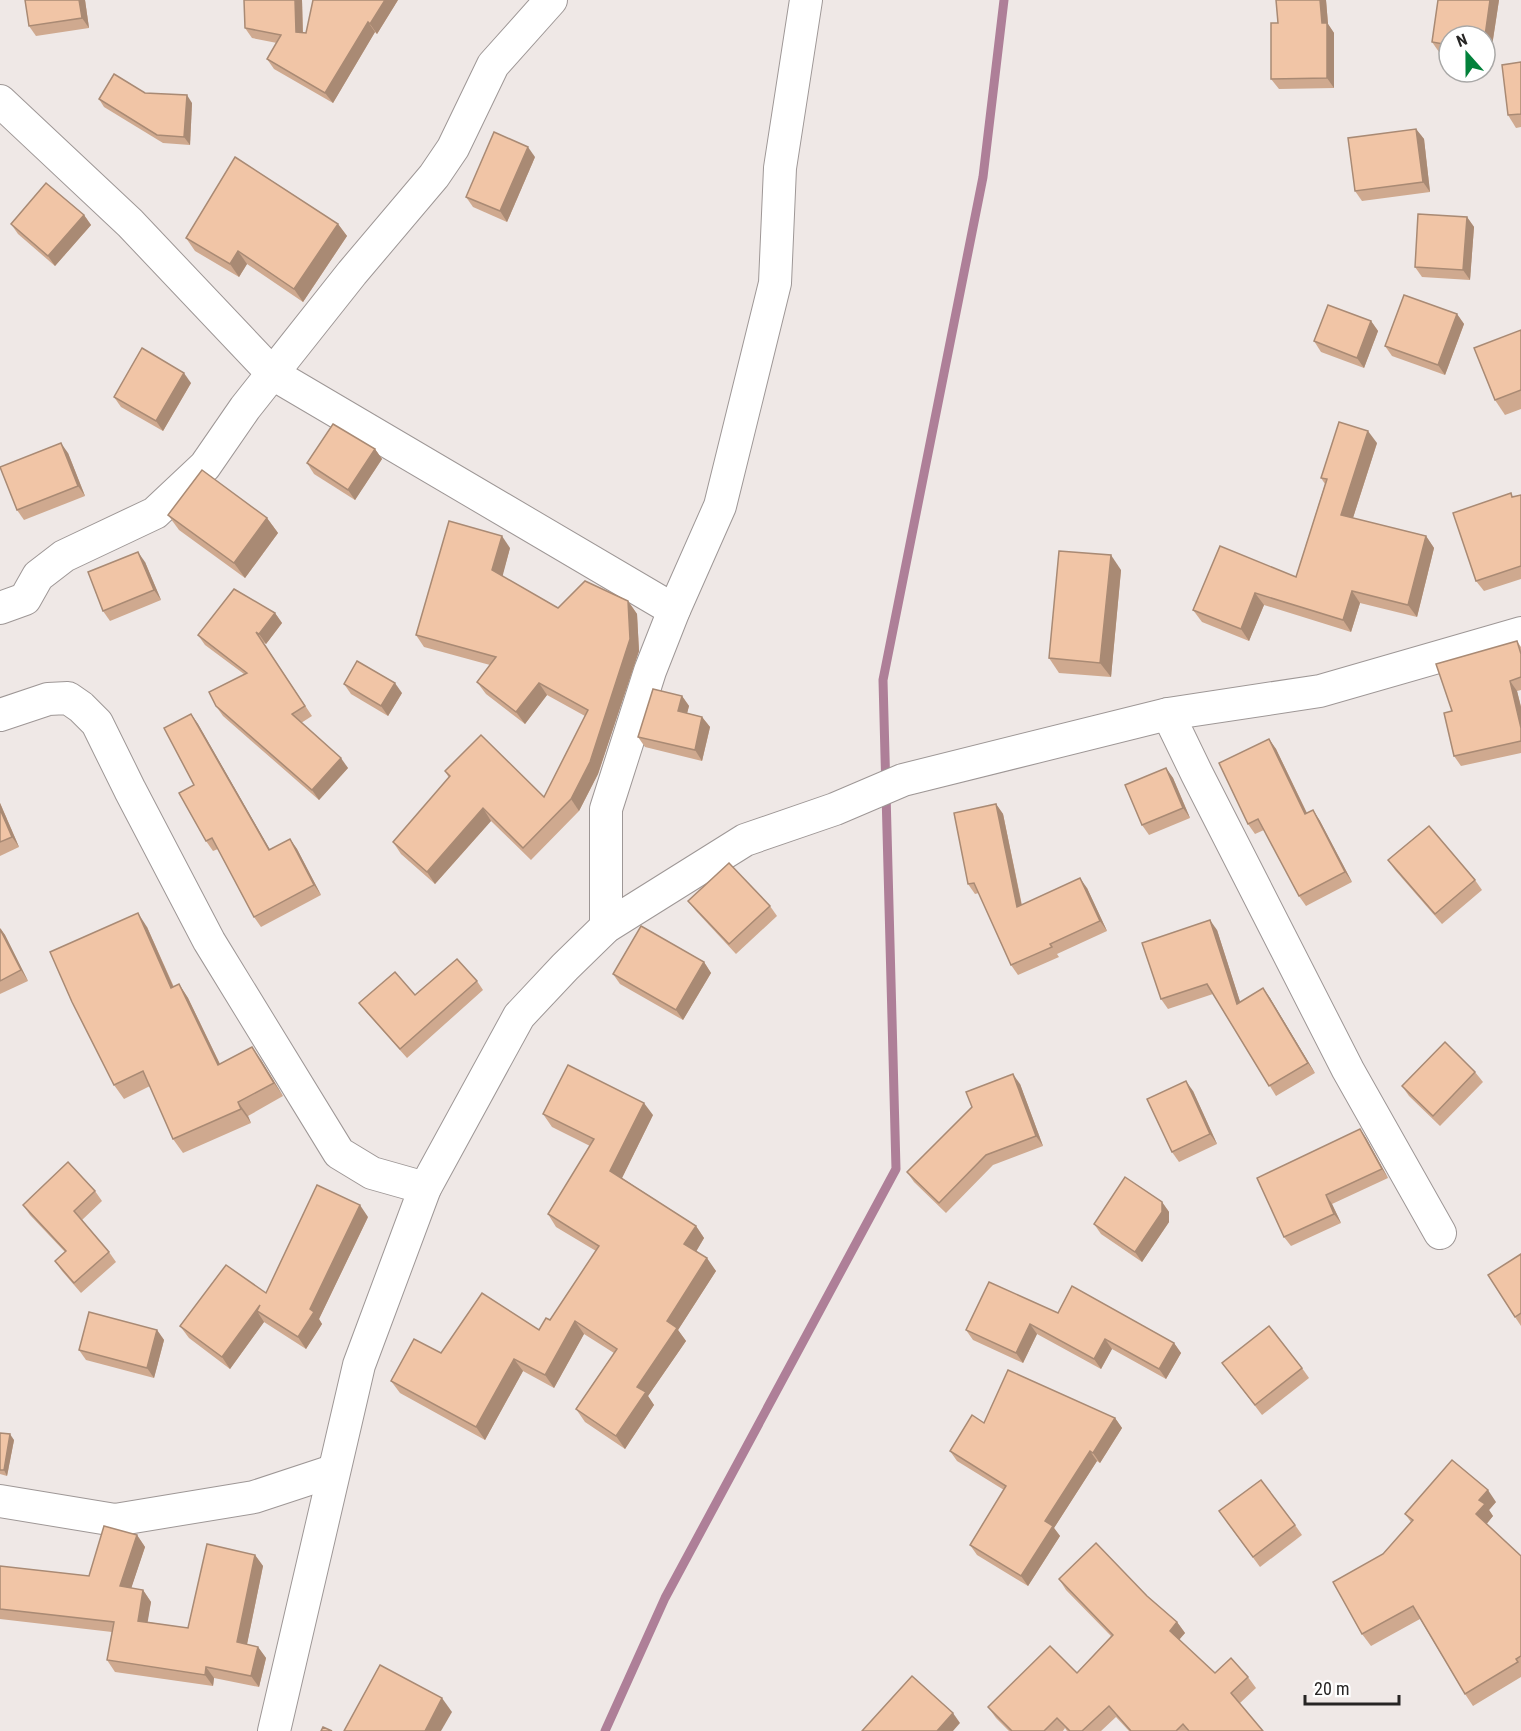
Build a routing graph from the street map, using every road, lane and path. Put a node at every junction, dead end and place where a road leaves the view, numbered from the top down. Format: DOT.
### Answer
graph roads {
  1 [pos="551,0"];
  2 [pos="806,0"];
  3 [pos="0,101"];
  4 [pos="273,374"];
  5 [pos="0,608"];
  6 [pos="674,610"];
  7 [pos="1521,633"];
  8 [pos="1168,714"];
  9 [pos="0,715"];
  10 [pos="606,927"];
  11 [pos="425,1188"];
  12 [pos="1440,1233"];
  13 [pos="333,1472"];
  14 [pos="0,1501"];
  15 [pos="274,1731"];
  1 -- 4 [label="street"];
  2 -- 6 [label="street"];
  3 -- 4 [label="street"];
  4 -- 5 [label="street"];
  4 -- 6 [label="street"];
  6 -- 10 [label="street"];
  7 -- 8 [label="street"];
  8 -- 10 [label="street"];
  8 -- 12 [label="street"];
  9 -- 11 [label="street"];
  10 -- 11 [label="street"];
  11 -- 13 [label="street"];
  13 -- 14 [label="street"];
  13 -- 15 [label="street"];
}
